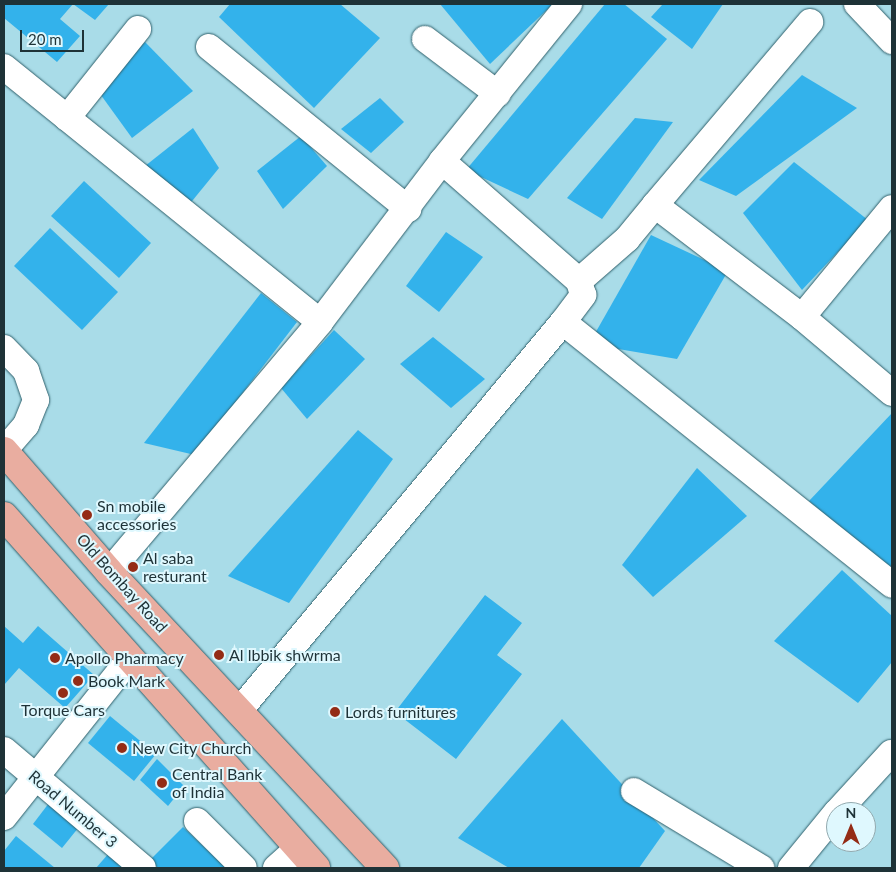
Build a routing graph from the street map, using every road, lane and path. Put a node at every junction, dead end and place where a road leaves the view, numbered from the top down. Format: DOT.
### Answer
graph roads {
  1 [pos="569,4"];
  2 [pos="857,4"];
  3 [pos="810,22"];
  4 [pos="138,29"];
  5 [pos="425,39"];
  6 [pos="892,41"];
  7 [pos="209,47"];
  8 [pos="4,67"];
  9 [pos="498,94"];
  10 [pos="67,118"];
  11 [pos="442,161"];
  12 [pos="655,205"];
  13 [pos="892,208"];
  14 [pos="408,210"];
  15 [pos="579,281"];
  16 [pos="802,317"];
  17 [pos="320,322"];
  18 [pos="562,322"];
  19 [pos="4,348"];
  20 [pos="892,393"];
  21 [pos="4,450"];
  22 [pos="4,516"];
  23 [pos="109,572"];
  24 [pos="892,585"];
  25 [pos="129,660"];
  26 [pos="239,711"];
  27 [pos="4,750"];
  28 [pos="892,753"];
  29 [pos="35,777"];
  30 [pos="634,791"];
  31 [pos="845,802"];
  32 [pos="4,817"];
  33 [pos="197,821"];
  34 [pos="826,824"];
  35 [pos="298,848"];
  36 [pos="143,868"];
  37 [pos="244,868"];
  38 [pos="276,868"];
  39 [pos="316,868"];
  40 [pos="384,868"];
  41 [pos="761,868"];
  42 [pos="791,868"];
  1 -- 9 [label="street"];
  2 -- 6 [label="street"];
  3 -- 12 [label="street"];
  4 -- 10 [label="street"];
  5 -- 9 [label="street"];
  7 -- 14 [label="street"];
  8 -- 10 [label="street"];
  9 -- 11 [label="street"];
  10 -- 17 [label="street"];
  11 -- 14 [label="street"];
  11 -- 15 [label="street"];
  12 -- 15 [label="street"];
  12 -- 16 [label="street"];
  13 -- 16 [label="street"];
  14 -- 17 [label="street"];
  15 -- 18 [label="street"];
  16 -- 20 [label="street"];
  17 -- 23 [label="street"];
  18 -- 24 [label="street"];
  18 -- 26 [label="street"];
  19 -- 21 [label="street"];
  21 -- 23 [label="main road, Old Bombay Road"];
  22 -- 25 [label="main road"];
  23 -- 26 [label="main road, Old Bombay Road"];
  25 -- 29 [label="street"];
  25 -- 35 [label="main road"];
  26 -- 40 [label="main road, Old Bombay Road"];
  27 -- 29 [label="street, Road Number 3"];
  28 -- 31 [label="street"];
  29 -- 32 [label="street"];
  29 -- 36 [label="street, Road Number 3"];
  30 -- 41 [label="street"];
  33 -- 37 [label="street"];
  34 -- 42 [label="street"];
  35 -- 38 [label="street"];
  35 -- 39 [label="main road"];
}
